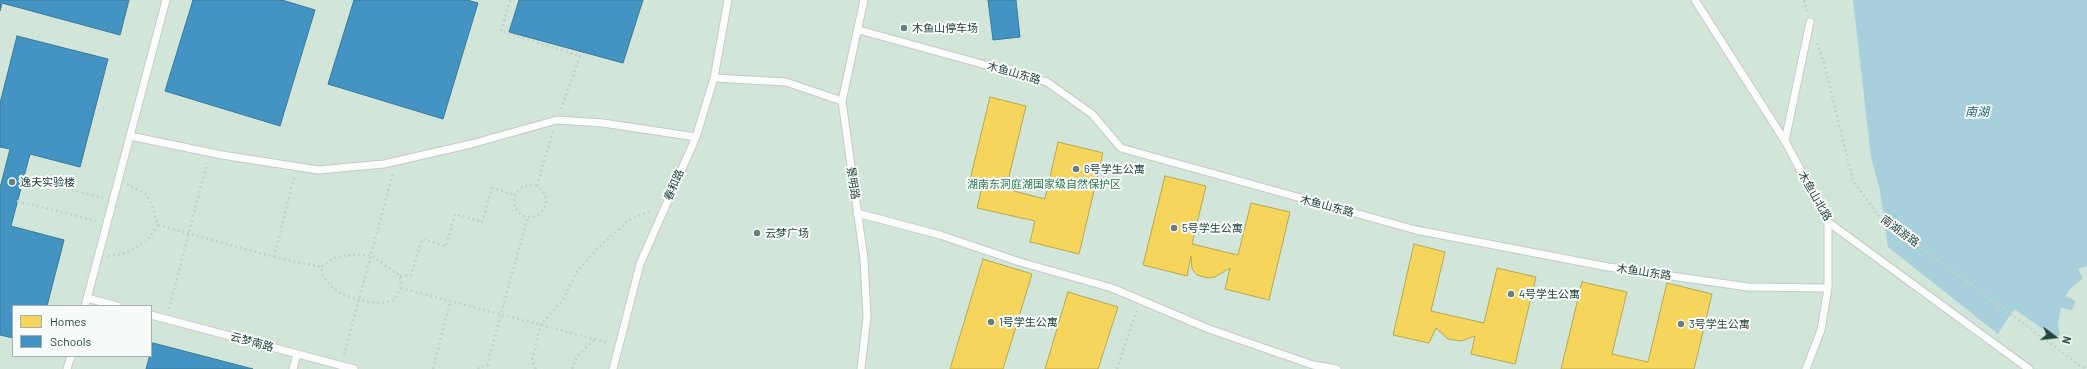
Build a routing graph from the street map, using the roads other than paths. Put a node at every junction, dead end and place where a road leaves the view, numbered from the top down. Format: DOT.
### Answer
graph roads {
  1 [pos="166,0"];
  2 [pos="728,0"];
  3 [pos="864,0"];
  4 [pos="1695,0"];
  5 [pos="1810,22"];
  6 [pos="859,30"];
  7 [pos="714,78"];
  8 [pos="842,101"];
  9 [pos="130,136"];
  10 [pos="696,137"];
  11 [pos="1785,141"];
  12 [pos="857,213"];
  13 [pos="1828,222"];
  14 [pos="1828,288"];
  15 [pos="88,298"];
  16 [pos="85,305"];
  17 [pos="113,305"];
  18 [pos="152,315"];
  19 [pos="297,354"];
  20 [pos="71,357"];
  21 [pos="1313,367"];
  22 [pos="67,369"];
  23 [pos="293,369"];
  24 [pos="354,369"];
  25 [pos="613,369"];
  26 [pos="861,369"];
  27 [pos="1336,369"];
  28 [pos="1806,369"];
  29 [pos="2029,369"];
  1 -- 9 [label="lane"];
  2 -- 7 [label="lane, 春和路"];
  3 -- 6 [label="lane, 景明路"];
  4 -- 11 [label="lane, 木鱼山北路"];
  5 -- 11 [label="lane"];
  6 -- 8 [label="lane, 景明路"];
  6 -- 14 [label="lane, 木鱼山东路"];
  7 -- 8 [label="lane"];
  7 -- 10 [label="lane, 春和路"];
  8 -- 12 [label="lane, 景明路"];
  9 -- 10 [label="lane"];
  9 -- 15 [label="lane"];
  10 -- 25 [label="lane, 春和路"];
  11 -- 13 [label="lane, 木鱼山北路"];
  12 -- 21 [label="lane"];
  12 -- 26 [label="lane, 景明路"];
  13 -- 14 [label="lane"];
  13 -- 29 [label="lane, 木鱼山北路"];
  14 -- 28 [label="lane"];
  15 -- 16 [label="lane"];
  15 -- 17 [label="lane"];
  18 -- 19 [label="lane, 云梦南路"];
  19 -- 23 [label="lane"];
  19 -- 24 [label="lane, 云梦南路"];
  20 -- 22 [label="lane"];
  21 -- 27 [label="lane"];
}
